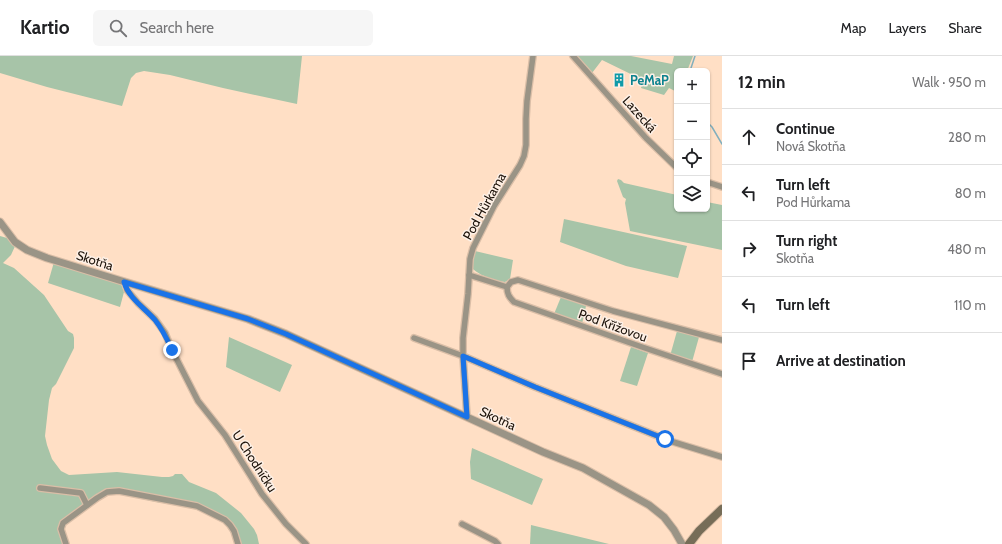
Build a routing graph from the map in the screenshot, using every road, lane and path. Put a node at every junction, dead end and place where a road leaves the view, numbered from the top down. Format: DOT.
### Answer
graph roads {
  1 [pos="533,56"];
  2 [pos="572,56"];
  3 [pos="674,165"];
  4 [pos="710,183"];
  5 [pos="722,187"];
  6 [pos="0,222"];
  7 [pos="469,275"];
  8 [pos="124,282"];
  9 [pos="507,287"];
  10 [pos="414,338"];
  11 [pos="722,340"];
  12 [pos="463,356"];
  13 [pos="722,374"];
  14 [pos="467,417"];
  15 [pos="722,458"];
  16 [pos="40,488"];
  17 [pos="87,505"];
  18 [pos="722,509"];
  19 [pos="462,524"];
  20 [pos="66,544"];
  21 [pos="238,544"];
  22 [pos="306,544"];
  23 [pos="498,544"];
  24 [pos="682,544"];
  25 [pos="689,544"];
  1 -- 7 [label="street, Pod Hůrkama"];
  2 -- 3 [label="street, Lazecká"];
  4 -- 5 [label="street"];
  6 -- 8 [label="street, Skotňa"];
  7 -- 9 [label="street"];
  7 -- 12 [label="street, Pod Hůrkama"];
  8 -- 14 [label="street, Skotňa"];
  8 -- 22 [label="street, U Chodníčku"];
  9 -- 11 [label="street, Pod Křížovou"];
  9 -- 13 [label="street, Pod Křížovou"];
  10 -- 12 [label="street"];
  12 -- 14 [label="street, Pod Hůrkama"];
  12 -- 15 [label="street"];
  14 -- 24 [label="street, Skotňa"];
  16 -- 17 [label="street"];
  17 -- 20 [label="street"];
  17 -- 21 [label="street"];
  18 -- 25 [label="main road"];
  19 -- 23 [label="street"];
}
